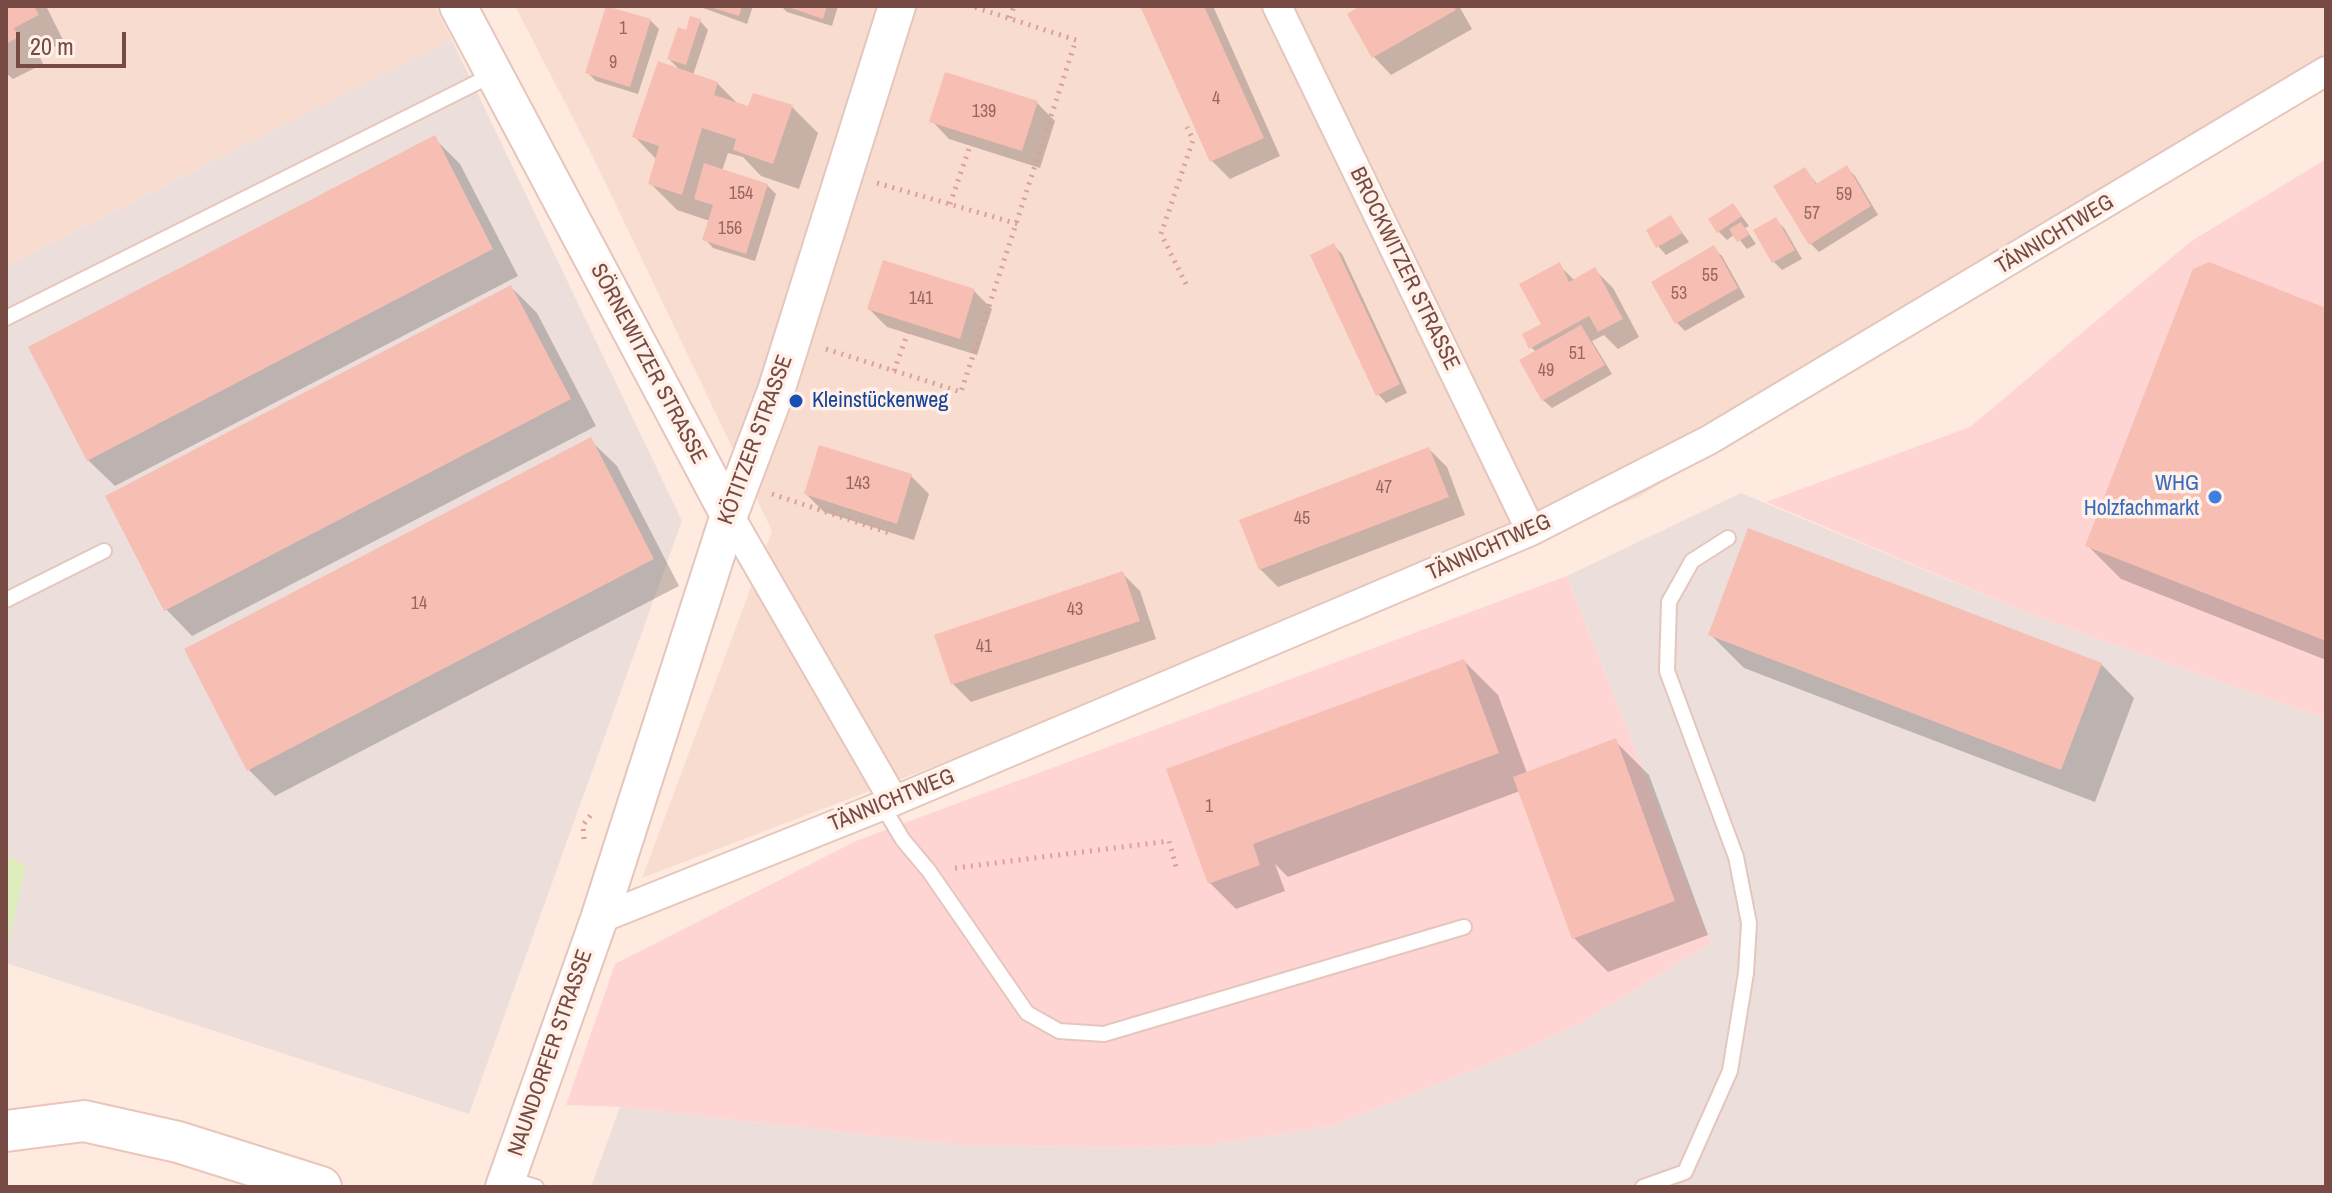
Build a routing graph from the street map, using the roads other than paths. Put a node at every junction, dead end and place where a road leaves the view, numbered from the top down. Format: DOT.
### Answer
graph roads {
  1 [pos="897,6"];
  2 [pos="1277,6"];
  3 [pos="467,9"];
  4 [pos="2326,71"];
  5 [pos="494,74"];
  6 [pos="6,318"];
  7 [pos="735,500"];
  8 [pos="1531,531"];
  9 [pos="1728,538"];
  10 [pos="104,551"];
  11 [pos="6,600"];
  12 [pos="888,803"];
  13 [pos="599,919"];
  14 [pos="1464,927"];
  15 [pos="6,1131"];
  16 [pos="516,1184"];
  17 [pos="321,1187"];
  18 [pos="1643,1187"];
  1 -- 7 [label="street, KÖTITZER STRASSE"];
  2 -- 8 [label="street, BROCKWITZER STRASSE"];
  3 -- 5 [label="street, SÖRNEWITZER STRASSE"];
  4 -- 8 [label="street, TÄNNICHTWEG"];
  5 -- 6 [label="lane"];
  5 -- 7 [label="street, SÖRNEWITZER STRASSE"];
  7 -- 12 [label="street, SÖRNEWITZER STRASSE"];
  7 -- 13 [label="street, KÖTITZER STRASSE"];
  8 -- 12 [label="street, TÄNNICHTWEG"];
  9 -- 18 [label="lane"];
  10 -- 11 [label="lane"];
  12 -- 13 [label="street, TÄNNICHTWEG"];
  12 -- 14 [label="lane"];
  13 -- 16 [label="street, NAUNDORFER STRASSE"];
  15 -- 17 [label="main road"];
}
